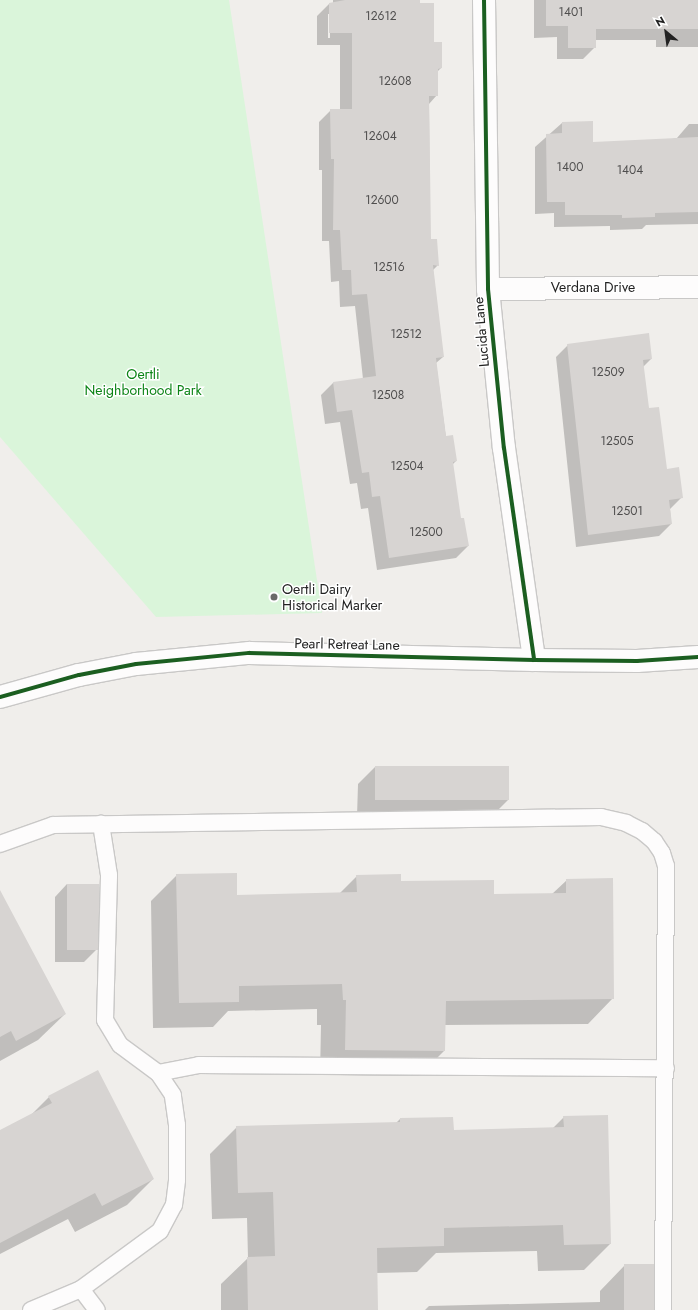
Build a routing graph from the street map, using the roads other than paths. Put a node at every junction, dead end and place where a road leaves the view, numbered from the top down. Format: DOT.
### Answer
graph roads {
  1 [pos="484,0"];
  2 [pos="698,287"];
  3 [pos="488,289"];
  4 [pos="698,657"];
  5 [pos="534,660"];
  6 [pos="0,697"];
  7 [pos="101,824"];
  8 [pos="0,844"];
  9 [pos="666,1068"];
  10 [pos="158,1073"];
  11 [pos="81,1289"];
  12 [pos="31,1310"];
  13 [pos="97,1310"];
  14 [pos="663,1310"];
  1 -- 3 [label="street, Lucida Lane"];
  2 -- 3 [label="street, Verdana Drive"];
  3 -- 5 [label="street, Lucida Lane"];
  4 -- 5 [label="street, Pearl Retreat Lane"];
  5 -- 6 [label="street, Pearl Retreat Lane"];
  7 -- 8 [label="lane"];
  7 -- 9 [label="lane"];
  7 -- 10 [label="lane"];
  9 -- 10 [label="lane"];
  9 -- 14 [label="lane"];
  10 -- 11 [label="lane"];
  11 -- 12 [label="lane"];
  11 -- 13 [label="lane"];
}
